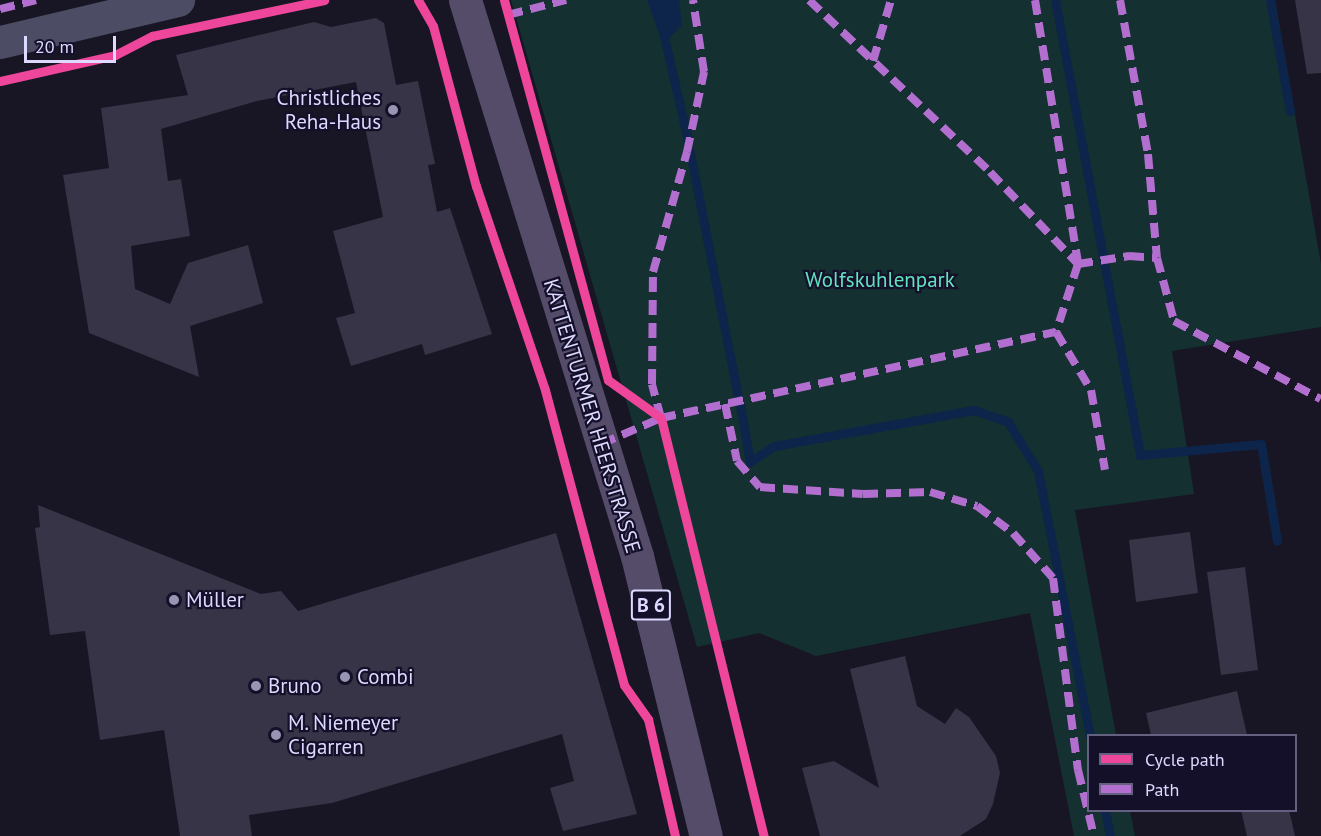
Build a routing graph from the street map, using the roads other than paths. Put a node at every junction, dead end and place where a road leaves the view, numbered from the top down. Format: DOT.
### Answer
graph roads {
  1 [pos="178,0"];
  2 [pos="465,0"];
  3 [pos="0,42"];
  4 [pos="706,836"];
  1 -- 3 [label="street"];
  2 -- 4 [label="main road, KATTENTURMER HEERSTRASSE / B 6"];
}
